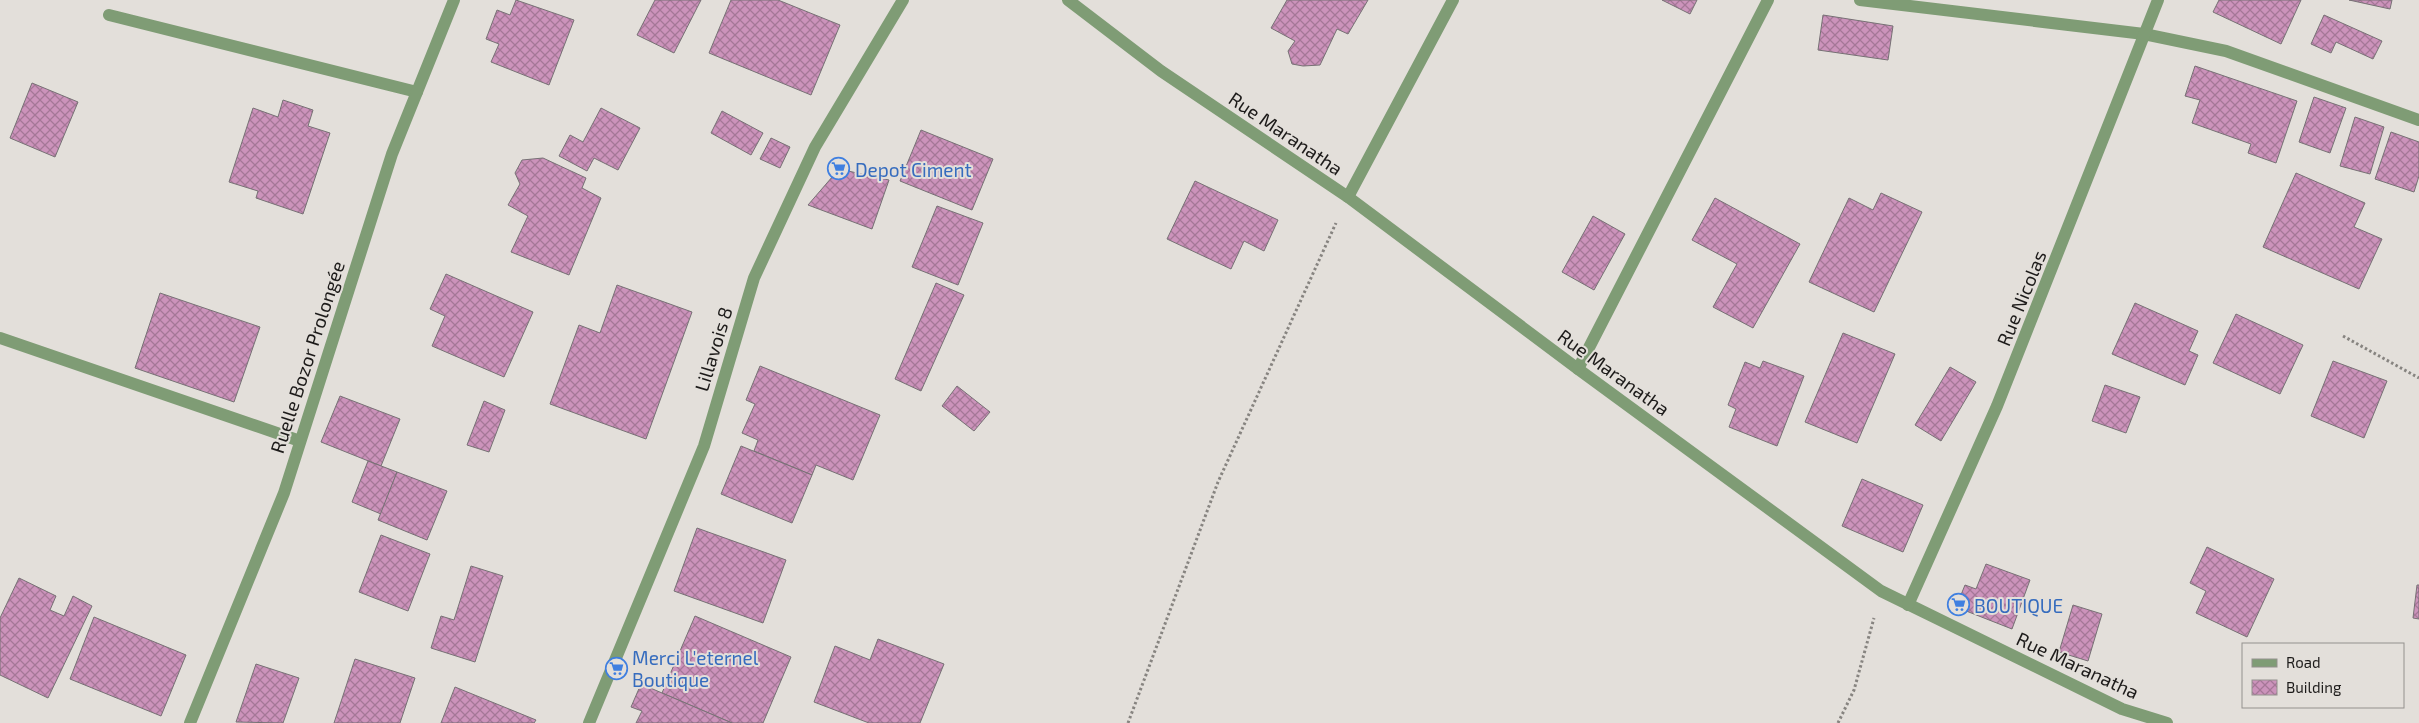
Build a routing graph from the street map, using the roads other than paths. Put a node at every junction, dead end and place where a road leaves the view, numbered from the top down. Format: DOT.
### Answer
graph roads {
  1 [pos="454,0"];
  2 [pos="903,0"];
  3 [pos="1068,0"];
  4 [pos="1453,0"];
  5 [pos="1768,0"];
  6 [pos="1860,0"];
  7 [pos="2158,0"];
  8 [pos="109,15"];
  9 [pos="2144,34"];
  10 [pos="417,92"];
  11 [pos="2419,120"];
  12 [pos="1348,197"];
  13 [pos="0,338"];
  14 [pos="1578,369"];
  15 [pos="300,441"];
  16 [pos="1908,606"];
  17 [pos="190,723"];
  18 [pos="589,723"];
  19 [pos="2167,723"];
  1 -- 10 [label="street, Ruelle Bozor Prolongée"];
  2 -- 18 [label="street, Lillavois 8"];
  3 -- 12 [label="street, Rue Maranatha"];
  4 -- 12 [label="street"];
  5 -- 14 [label="street"];
  6 -- 9 [label="street"];
  7 -- 9 [label="street, Rue Nicolas"];
  8 -- 10 [label="street"];
  9 -- 11 [label="street"];
  9 -- 16 [label="street, Rue Nicolas"];
  10 -- 15 [label="street, Ruelle Bozor Prolongée"];
  12 -- 14 [label="street, Rue Maranatha"];
  13 -- 15 [label="street"];
  14 -- 16 [label="street, Rue Maranatha"];
  15 -- 17 [label="street, Ruelle Bozor Prolongée"];
  16 -- 19 [label="street, Rue Maranatha"];
}
